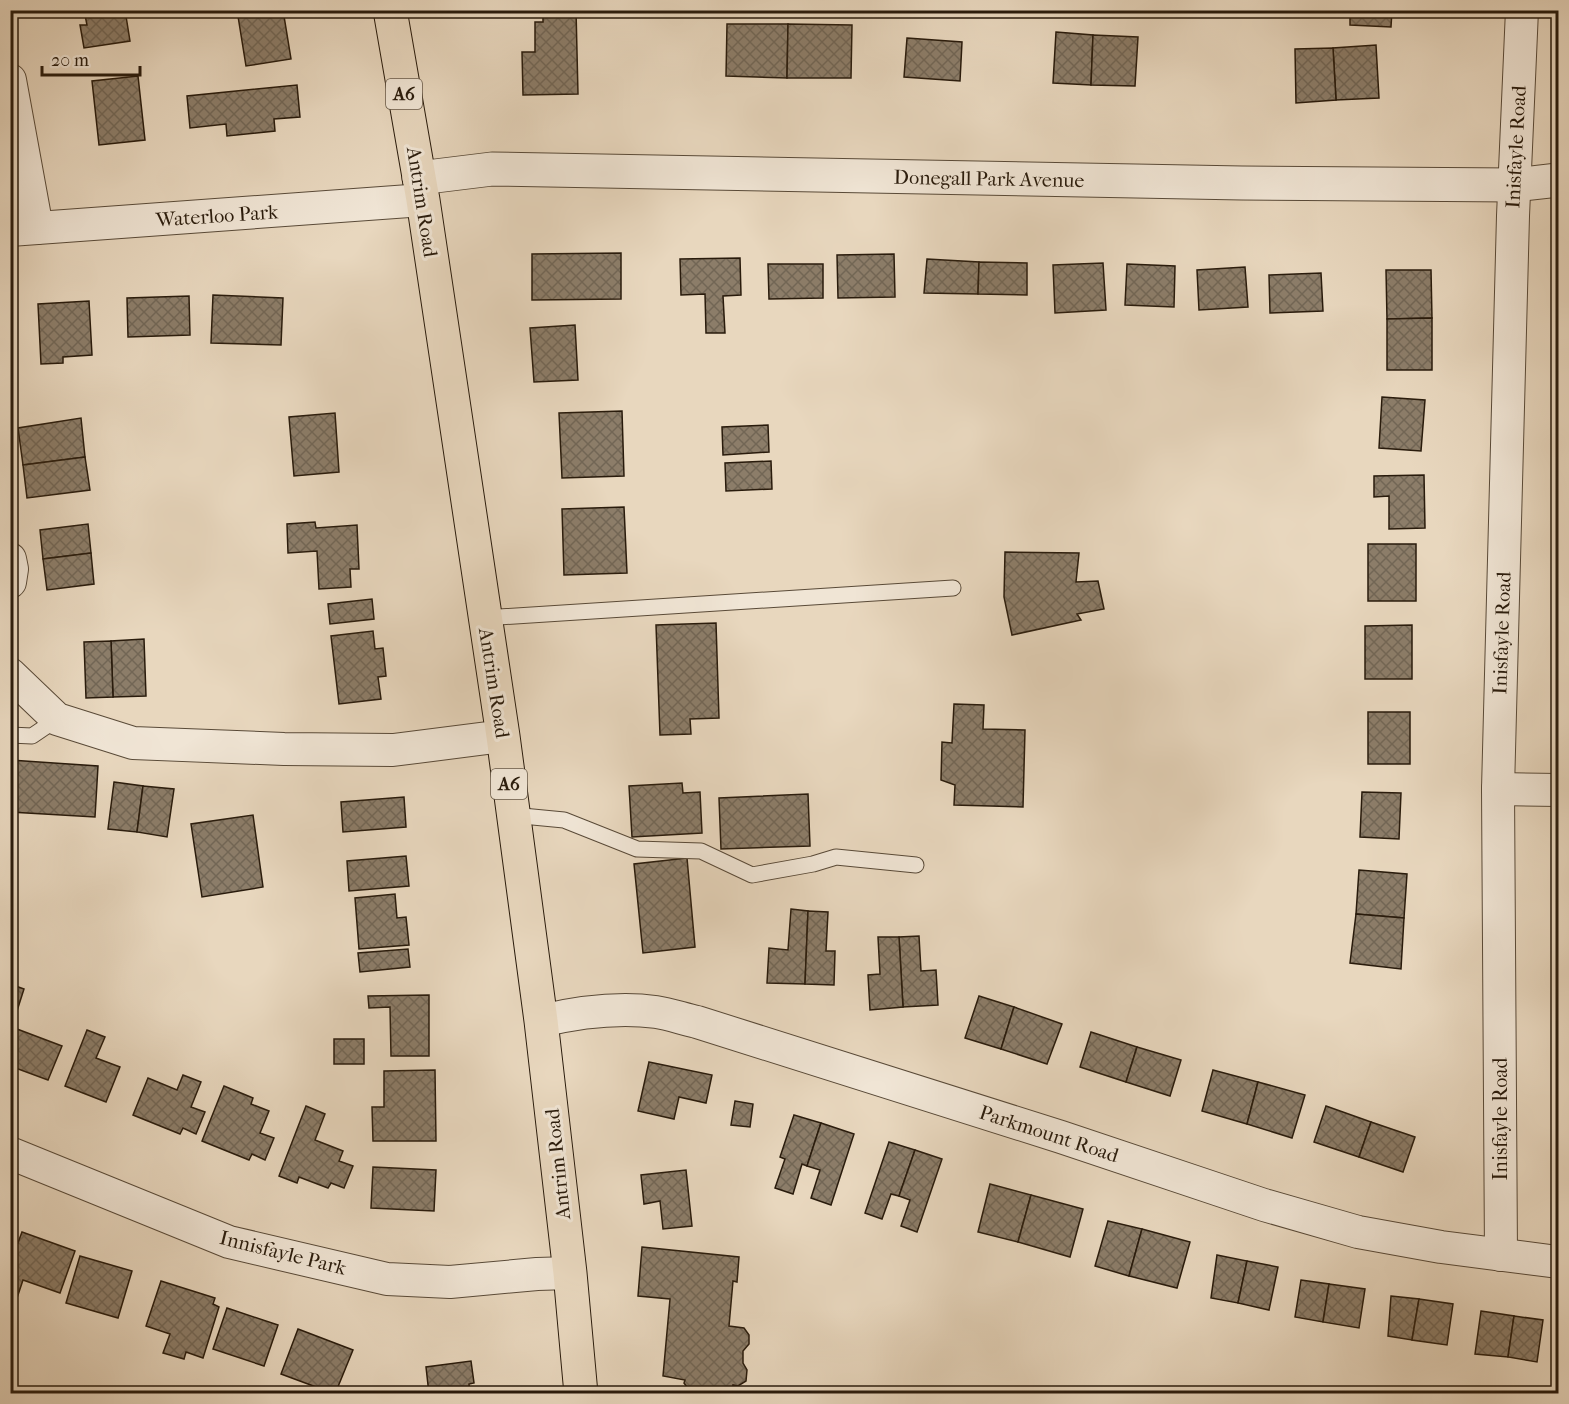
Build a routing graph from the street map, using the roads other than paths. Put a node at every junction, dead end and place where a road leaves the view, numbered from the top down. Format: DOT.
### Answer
graph roads {
  1 [pos="390,10"];
  2 [pos="1522,10"];
  3 [pos="10,80"];
  4 [pos="1558,180"];
  5 [pos="1514,185"];
  6 [pos="421,189"];
  7 [pos="24,229"];
  8 [pos="10,559"];
  9 [pos="10,582"];
  10 [pos="952,588"];
  11 [pos="484,618"];
  12 [pos="10,674"];
  13 [pos="57,719"];
  14 [pos="10,735"];
  15 [pos="503,736"];
  16 [pos="1498,789"];
  17 [pos="1558,790"];
  18 [pos="512,815"];
  19 [pos="916,866"];
  20 [pos="542,1021"];
  21 [pos="10,1153"];
  22 [pos="1501,1255"];
  23 [pos="1558,1262"];
  24 [pos="570,1273"];
  25 [pos="581,1394"];
  1 -- 6 [label="main road, Antrim Road / A6"];
  2 -- 5 [label="street, Inisfayle Road"];
  3 -- 7 [label="street"];
  4 -- 5 [label="street, Donegall Park Avenue"];
  5 -- 6 [label="street, Donegall Park Avenue"];
  5 -- 16 [label="street, Inisfayle Road"];
  6 -- 7 [label="street, Waterloo Park"];
  6 -- 11 [label="main road, Antrim Road / A6"];
  8 -- 9 [label="street"];
  10 -- 11 [label="lane"];
  11 -- 15 [label="main road, Antrim Road / A6"];
  12 -- 13 [label="street"];
  13 -- 14 [label="lane"];
  13 -- 15 [label="street"];
  15 -- 18 [label="main road, Antrim Road / A6"];
  16 -- 17 [label="street"];
  16 -- 22 [label="street, Inisfayle Road"];
  18 -- 19 [label="lane"];
  18 -- 20 [label="main road, Antrim Road / A6"];
  20 -- 22 [label="street, Parkmount Road"];
  20 -- 24 [label="main road, Antrim Road / A6"];
  21 -- 24 [label="street, Innisfayle Park"];
  22 -- 23 [label="street, Parkmount Road"];
  24 -- 25 [label="main road, Antrim Road / A6"];
}
